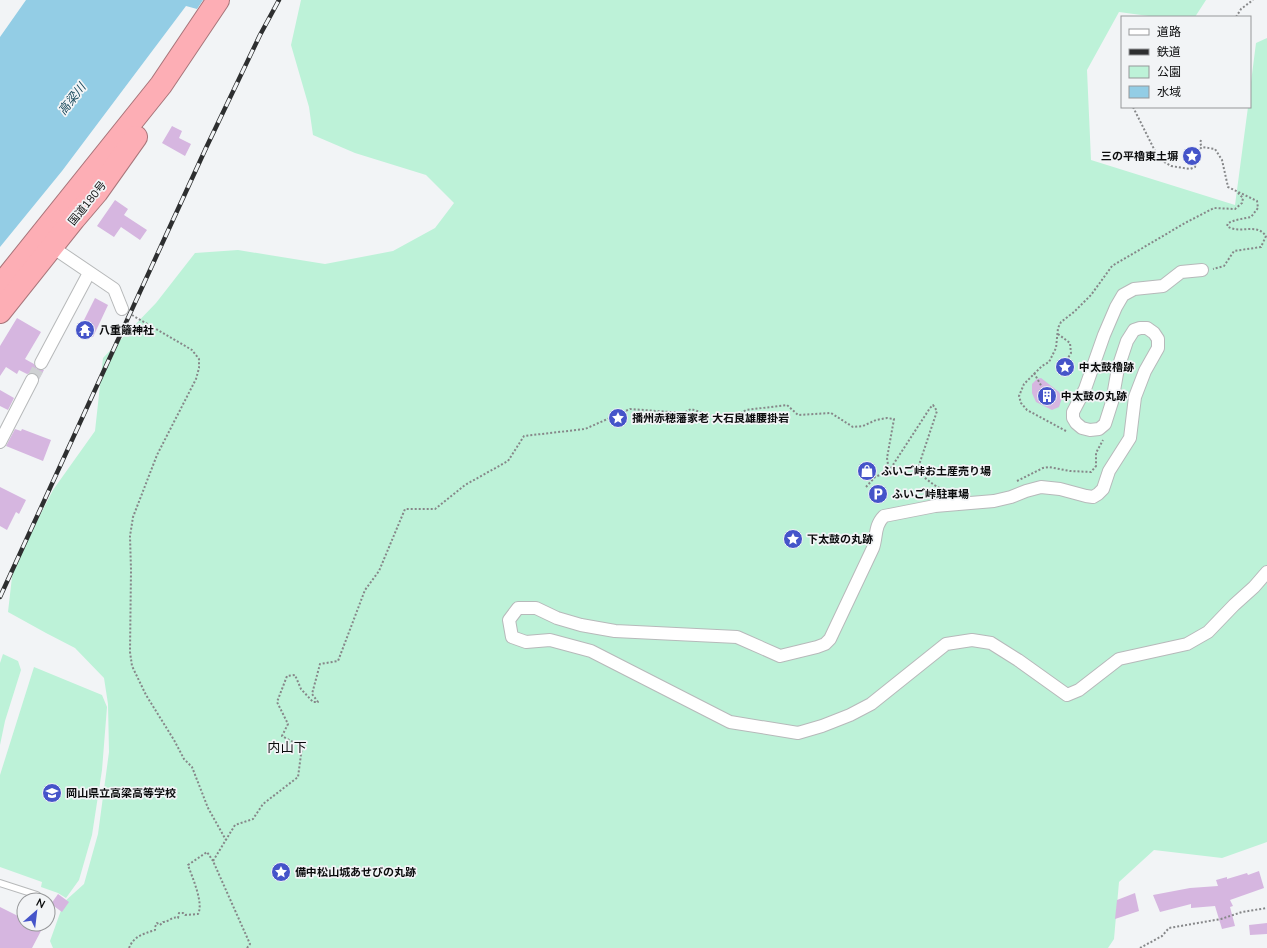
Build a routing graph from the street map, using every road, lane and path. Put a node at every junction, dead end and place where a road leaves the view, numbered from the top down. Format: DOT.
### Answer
graph roads {
  1 [pos="218,0"];
  2 [pos="1254,0"];
  3 [pos="1237,16"];
  4 [pos="161,85"];
  5 [pos="1133,108"];
  6 [pos="1200,140"];
  7 [pos="1202,148"];
  8 [pos="1238,193"];
  9 [pos="52,248"];
  10 [pos="1202,270"];
  11 [pos="89,273"];
  12 [pos="0,286"];
  13 [pos="122,309"];
  14 [pos="0,312"];
  15 [pos="1058,333"];
  16 [pos="1068,358"];
  17 [pos="41,363"];
  18 [pos="1034,373"];
  19 [pos="32,380"];
  20 [pos="1042,387"];
  21 [pos="1072,434"];
  22 [pos="1101,440"];
  23 [pos="0,442"];
  24 [pos="889,471"];
  25 [pos="1012,483"];
  26 [pos="866,487"];
  27 [pos="951,494"];
  28 [pos="1267,572"];
  29 [pos="226,840"];
  30 [pos="213,861"];
  31 [pos="0,883"];
  32 [pos="28,892"];
  33 [pos="1267,908"];
  34 [pos="129,948"];
  35 [pos="248,948"];
  36 [pos="1140,948"];
  1 -- 4 [label="highway, 国道180号"];
  2 -- 3 [label="path"];
  4 -- 9 [label="highway, 国道180号"];
  4 -- 12 [label="highway, 国道180号"];
  5 -- 7 [label="path"];
  6 -- 7 [label="path"];
  7 -- 8 [label="path"];
  8 -- 10 [label="path"];
  8 -- 15 [label="path"];
  9 -- 11 [label="street"];
  9 -- 14 [label="highway, 国道180号"];
  10 -- 28 [label="street"];
  11 -- 13 [label="street"];
  11 -- 17 [label="street"];
  13 -- 29 [label="path"];
  15 -- 16 [label="path"];
  15 -- 18 [label="path"];
  18 -- 20 [label="path"];
  18 -- 21 [label="path"];
  19 -- 23 [label="street"];
  22 -- 25 [label="path"];
  24 -- 26 [label="path"];
  24 -- 27 [label="path"];
  24 -- 29 [label="path"];
  29 -- 30 [label="path"];
  30 -- 34 [label="path"];
  30 -- 35 [label="path"];
  31 -- 32 [label="lane"];
  33 -- 36 [label="path"];
}
